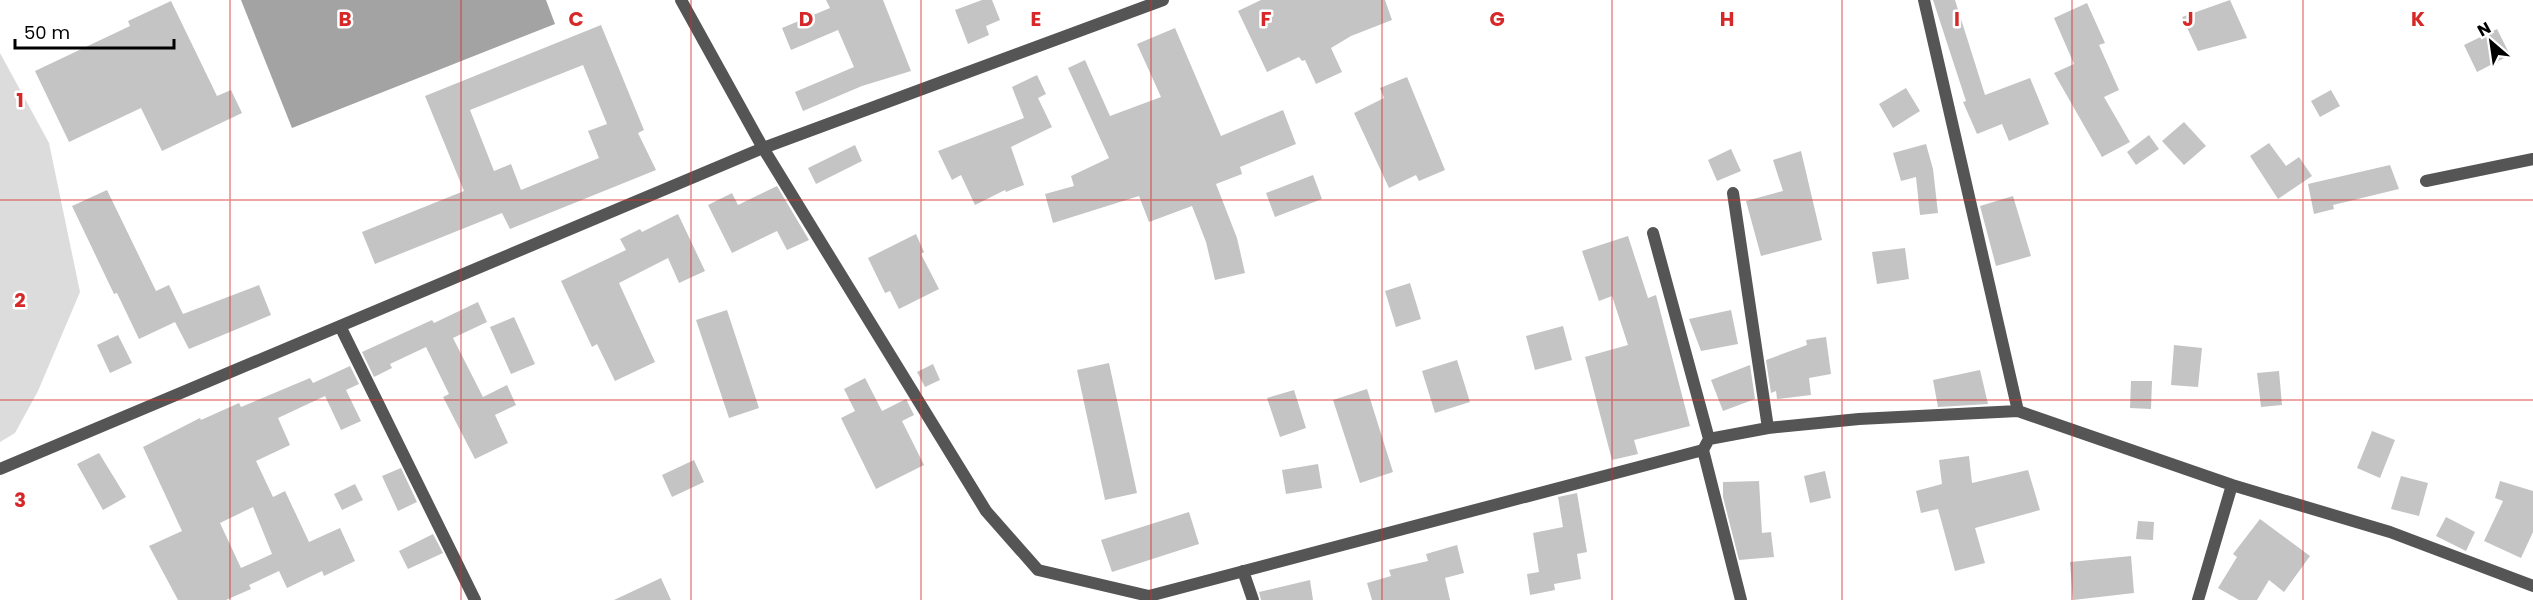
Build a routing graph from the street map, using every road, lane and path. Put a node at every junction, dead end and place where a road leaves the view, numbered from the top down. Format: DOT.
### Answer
graph roads {
  1 [pos="681,0"];
  2 [pos="1163,0"];
  3 [pos="1924,0"];
  4 [pos="763,148"];
  5 [pos="2533,159"];
  6 [pos="2426,181"];
  7 [pos="1733,193"];
  8 [pos="1653,232"];
  9 [pos="340,326"];
  10 [pos="2018,411"];
  11 [pos="1768,428"];
  12 [pos="1706,445"];
  13 [pos="0,469"];
  14 [pos="2232,485"];
  15 [pos="1243,571"];
  16 [pos="2533,586"];
  17 [pos="475,600"];
  18 [pos="1253,600"];
  19 [pos="1741,600"];
  20 [pos="2198,600"];
  1 -- 4 [label="street"];
  2 -- 4 [label="street"];
  3 -- 10 [label="street"];
  4 -- 9 [label="street"];
  4 -- 15 [label="street"];
  5 -- 6 [label="street"];
  7 -- 11 [label="street"];
  8 -- 12 [label="street"];
  9 -- 13 [label="street"];
  9 -- 17 [label="street"];
  10 -- 11 [label="street"];
  10 -- 14 [label="street"];
  11 -- 12 [label="street"];
  12 -- 15 [label="street"];
  12 -- 19 [label="street"];
  14 -- 16 [label="street"];
  14 -- 20 [label="street"];
  15 -- 18 [label="street"];
}
